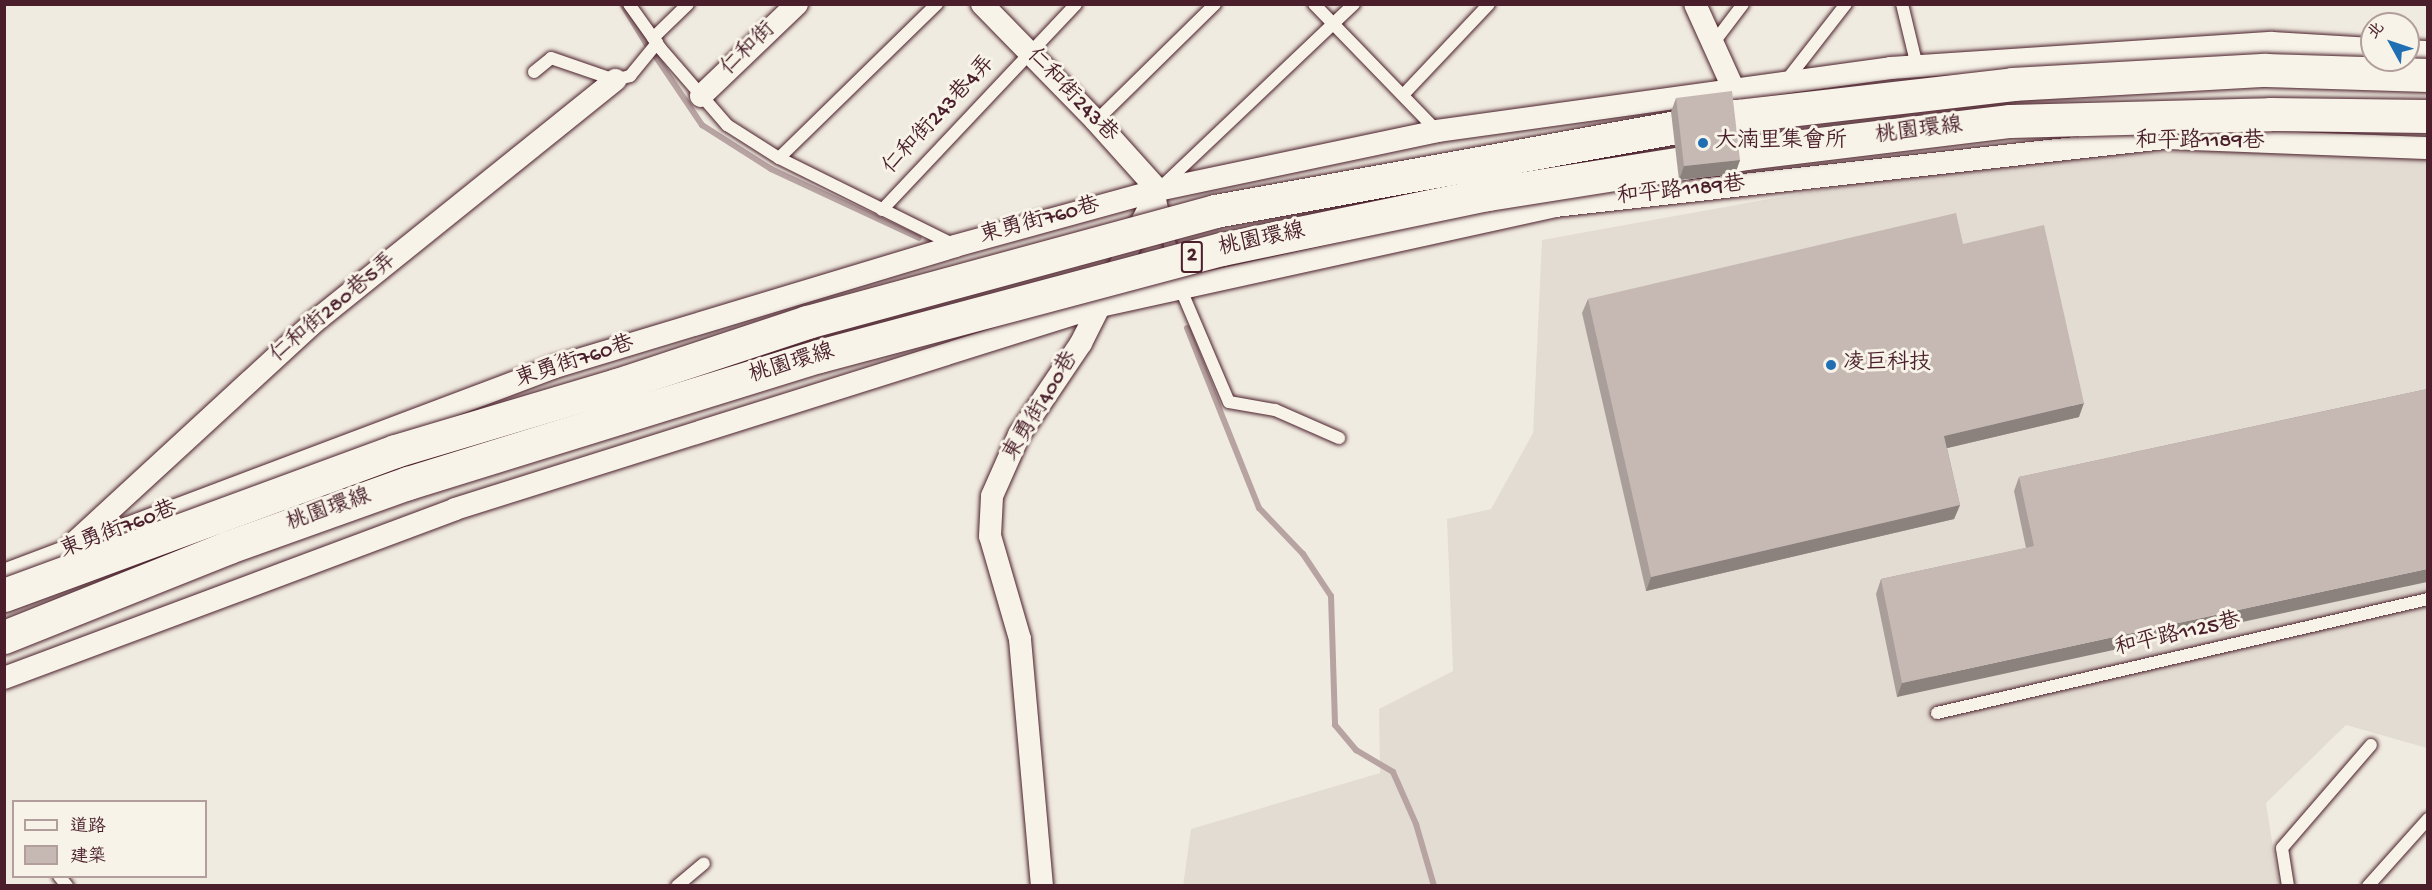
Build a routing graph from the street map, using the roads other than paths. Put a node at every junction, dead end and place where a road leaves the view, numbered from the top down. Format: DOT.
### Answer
graph roads {
  1 [pos="629,4"];
  2 [pos="688,4"];
  3 [pos="797,4"];
  4 [pos="937,4"];
  5 [pos="982,4"];
  6 [pos="1076,4"];
  7 [pos="1215,4"];
  8 [pos="1314,4"];
  9 [pos="1354,4"];
  10 [pos="1489,4"];
  11 [pos="1695,4"];
  12 [pos="1743,4"];
  13 [pos="1846,4"];
  14 [pos="1902,4"];
  15 [pos="1334,24"];
  16 [pos="655,41"];
  17 [pos="1712,45"];
  18 [pos="2360,48"];
  19 [pos="1028,52"];
  20 [pos="1917,66"];
  21 [pos="534,72"];
  22 [pos="2427,75"];
  23 [pos="615,80"];
  24 [pos="1785,82"];
  25 [pos="1734,90"];
  26 [pos="701,96"];
  27 [pos="1403,96"];
  28 [pos="2427,116"];
  29 [pos="1096,121"];
  30 [pos="1437,132"];
  31 [pos="2427,148"];
  32 [pos="779,158"];
  33 [pos="1158,190"];
  34 [pos="882,210"];
  35 [pos="1470,226"];
  36 [pos="955,246"];
  37 [pos="1179,289"];
  38 [pos="1096,307"];
  39 [pos="420,416"];
  40 [pos="1339,438"];
  41 [pos="455,510"];
  42 [pos="64,552"];
  43 [pos="4,575"];
  44 [pos="4,595"];
  45 [pos="2427,599"];
  46 [pos="4,636"];
  47 [pos="4,678"];
  48 [pos="1937,713"];
  49 [pos="2371,745"];
  50 [pos="2427,819"];
  51 [pos="704,863"];
  52 [pos="677,885"];
  53 [pos="1042,885"];
  54 [pos="2288,885"];
  55 [pos="2368,885"];
  1 -- 16 [label="lane"];
  2 -- 16 [label="lane"];
  3 -- 26 [label="street, 仁和街"];
  4 -- 32 [label="lane"];
  5 -- 19 [label="street, 仁和街243巷"];
  6 -- 19 [label="lane, 仁和街243巷4弄"];
  7 -- 29 [label="lane"];
  8 -- 15 [label="lane"];
  9 -- 15 [label="lane"];
  10 -- 27 [label="lane"];
  11 -- 17 [label="street"];
  12 -- 17 [label="lane"];
  13 -- 24 [label="lane"];
  14 -- 20 [label="lane"];
  15 -- 27 [label="lane"];
  15 -- 33 [label="lane"];
  16 -- 23 [label="lane"];
  16 -- 26 [label="lane"];
  17 -- 25 [label="street"];
  18 -- 20 [label="street"];
  19 -- 29 [label="street, 仁和街243巷"];
  19 -- 34 [label="lane, 仁和街243巷4弄"];
  20 -- 24 [label="street"];
  21 -- 23 [label="lane"];
  22 -- 44 [label="highway, 桃園環線 / 2, bridge"];
  23 -- 42 [label="street, 仁和街280巷5弄"];
  24 -- 25 [label="street"];
  25 -- 30 [label="street"];
  26 -- 32 [label="lane"];
  27 -- 30 [label="lane"];
  28 -- 46 [label="highway, 桃園環線 / 2, bridge"];
  29 -- 33 [label="street, 仁和街243巷"];
  30 -- 33 [label="street"];
  30 -- 35 [label="street"];
  31 -- 35 [label="street, 和平路1189巷"];
  32 -- 34 [label="lane"];
  33 -- 36 [label="street, 東勇街760巷"];
  33 -- 37 [label="lane"];
  33 -- 38 [label="street, 東勇街400巷"];
  34 -- 36 [label="lane"];
  35 -- 37 [label="street, 和平路1189巷"];
  36 -- 39 [label="street, 東勇街760巷"];
  37 -- 38 [label="street, 和平路1189巷"];
  37 -- 40 [label="lane"];
  38 -- 41 [label="street, 和平路1189巷"];
  38 -- 53 [label="street, 東勇街400巷"];
  39 -- 41 [label="street"];
  39 -- 42 [label="street, 東勇街760巷"];
  41 -- 47 [label="street, 和平路1189巷"];
  42 -- 43 [label="street, 東勇街760巷"];
  45 -- 48 [label="lane, 和平路1125巷"];
  49 -- 54 [label="lane"];
  50 -- 55 [label="lane"];
  51 -- 52 [label="lane"];
}
